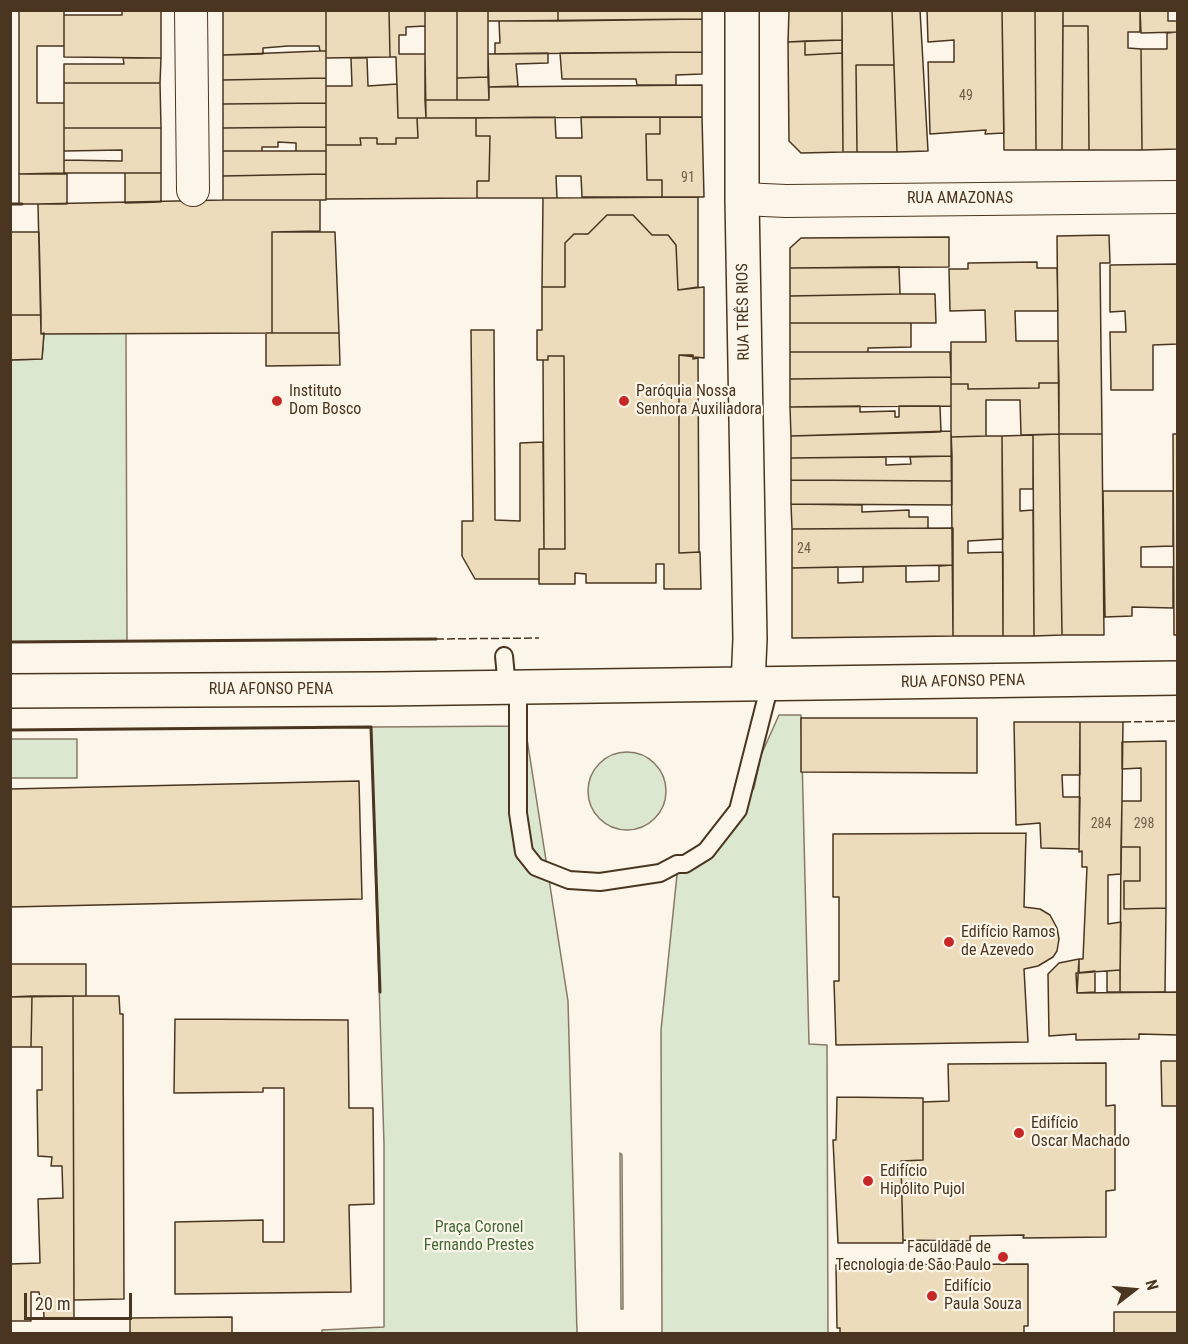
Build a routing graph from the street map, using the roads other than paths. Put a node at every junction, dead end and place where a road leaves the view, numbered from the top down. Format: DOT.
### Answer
graph roads {
  1 [pos="191,10"];
  2 [pos="742,10"];
  3 [pos="192,190"];
  4 [pos="1178,198"];
  5 [pos="742,199"];
  6 [pos="1178,678"];
  7 [pos="515,680"];
  8 [pos="759,684"];
  9 [pos="10,691"];
  1 -- 3 [label="street"];
  2 -- 5 [label="street, RUA TRÊS RIOS"];
  4 -- 5 [label="street, RUA AMAZONAS"];
  5 -- 8 [label="street, RUA TRÊS RIOS"];
  6 -- 8 [label="street, RUA AFONSO PENA"];
  7 -- 8 [label="street"];
  7 -- 8 [label="lane"];
  7 -- 9 [label="street, RUA AFONSO PENA"];
}
